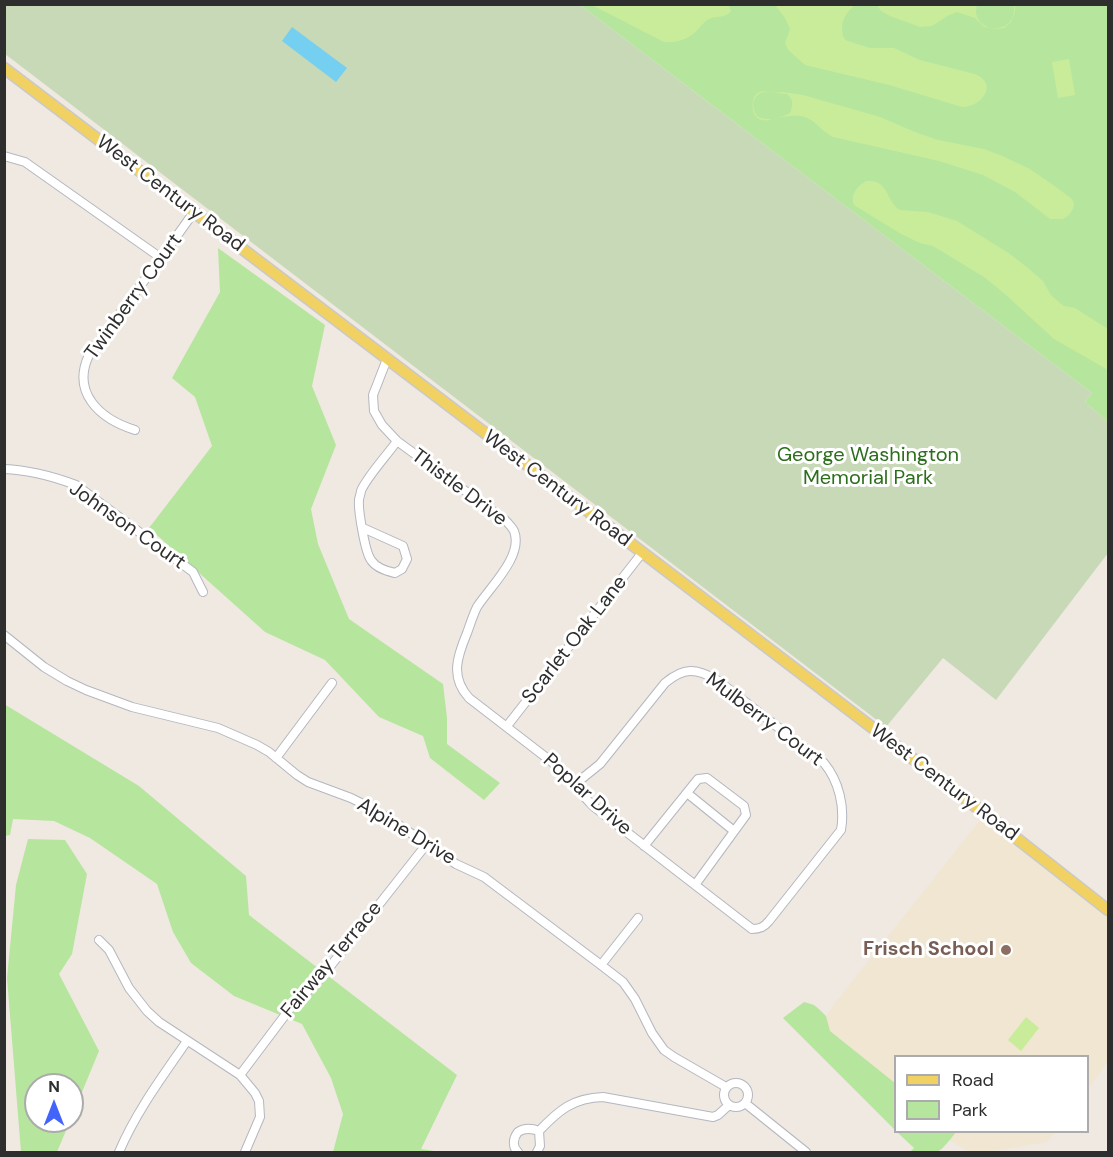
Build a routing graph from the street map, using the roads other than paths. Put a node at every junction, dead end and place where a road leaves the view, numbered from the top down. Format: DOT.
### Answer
graph roads {
  1 [pos="4,68"];
  2 [pos="4,156"];
  3 [pos="194,212"];
  4 [pos="162,258"];
  5 [pos="387,359"];
  6 [pos="135,430"];
  7 [pos="397,441"];
  8 [pos="4,469"];
  9 [pos="363,528"];
  10 [pos="642,553"];
  11 [pos="203,592"];
  12 [pos="4,635"];
  13 [pos="459,653"];
  14 [pos="332,684"];
  15 [pos="507,726"];
  16 [pos="276,758"];
  17 [pos="574,785"];
  18 [pos="687,793"];
  19 [pos="734,831"];
  20 [pos="426,845"];
  21 [pos="644,846"];
  22 [pos="694,885"];
  23 [pos="1108,910"];
  24 [pos="772,917"];
  25 [pos="638,918"];
  26 [pos="99,940"];
  27 [pos="602,964"];
  28 [pos="187,1041"];
  29 [pos="240,1075"];
  30 [pos="726,1087"];
  31 [pos="745,1104"];
  32 [pos="729,1105"];
  33 [pos="538,1131"];
  34 [pos="119,1152"];
  35 [pos="245,1152"];
  36 [pos="518,1152"];
  37 [pos="537,1152"];
  38 [pos="806,1152"];
  1 -- 3 [label="main road, West Century Road"];
  2 -- 4 [label="street"];
  3 -- 4 [label="street, Twinberry Court"];
  3 -- 5 [label="main road, West Century Road"];
  4 -- 6 [label="street, Twinberry Court"];
  5 -- 7 [label="street, Thistle Drive"];
  5 -- 10 [label="main road, West Century Road"];
  7 -- 9 [label="street"];
  7 -- 13 [label="street, Thistle Drive"];
  8 -- 11 [label="street, Johnson Court"];
  9 -- 9 [label="street"];
  10 -- 15 [label="street, Scarlet Oak Lane"];
  10 -- 23 [label="main road, West Century Road"];
  12 -- 16 [label="street, Alpine Drive"];
  13 -- 15 [label="street, Poplar Drive"];
  14 -- 16 [label="street"];
  15 -- 17 [label="street, Poplar Drive"];
  16 -- 20 [label="street, Alpine Drive"];
  17 -- 21 [label="street, Poplar Drive"];
  17 -- 24 [label="street, Mulberry Court"];
  18 -- 19 [label="street"];
  18 -- 19 [label="street"];
  18 -- 21 [label="street"];
  19 -- 22 [label="street"];
  20 -- 27 [label="street, Alpine Drive"];
  20 -- 29 [label="street, Fairway Terrace"];
  21 -- 22 [label="street, Poplar Drive"];
  22 -- 24 [label="street, Poplar Drive"];
  25 -- 27 [label="street"];
  26 -- 28 [label="street"];
  27 -- 30 [label="street, Alpine Drive"];
  28 -- 29 [label="street"];
  28 -- 34 [label="street"];
  29 -- 35 [label="street"];
  30 -- 31 [label="street"];
  30 -- 32 [label="street"];
  31 -- 32 [label="street"];
  31 -- 38 [label="street"];
  32 -- 33 [label="street"];
  33 -- 36 [label="street"];
  33 -- 37 [label="street"];
}
